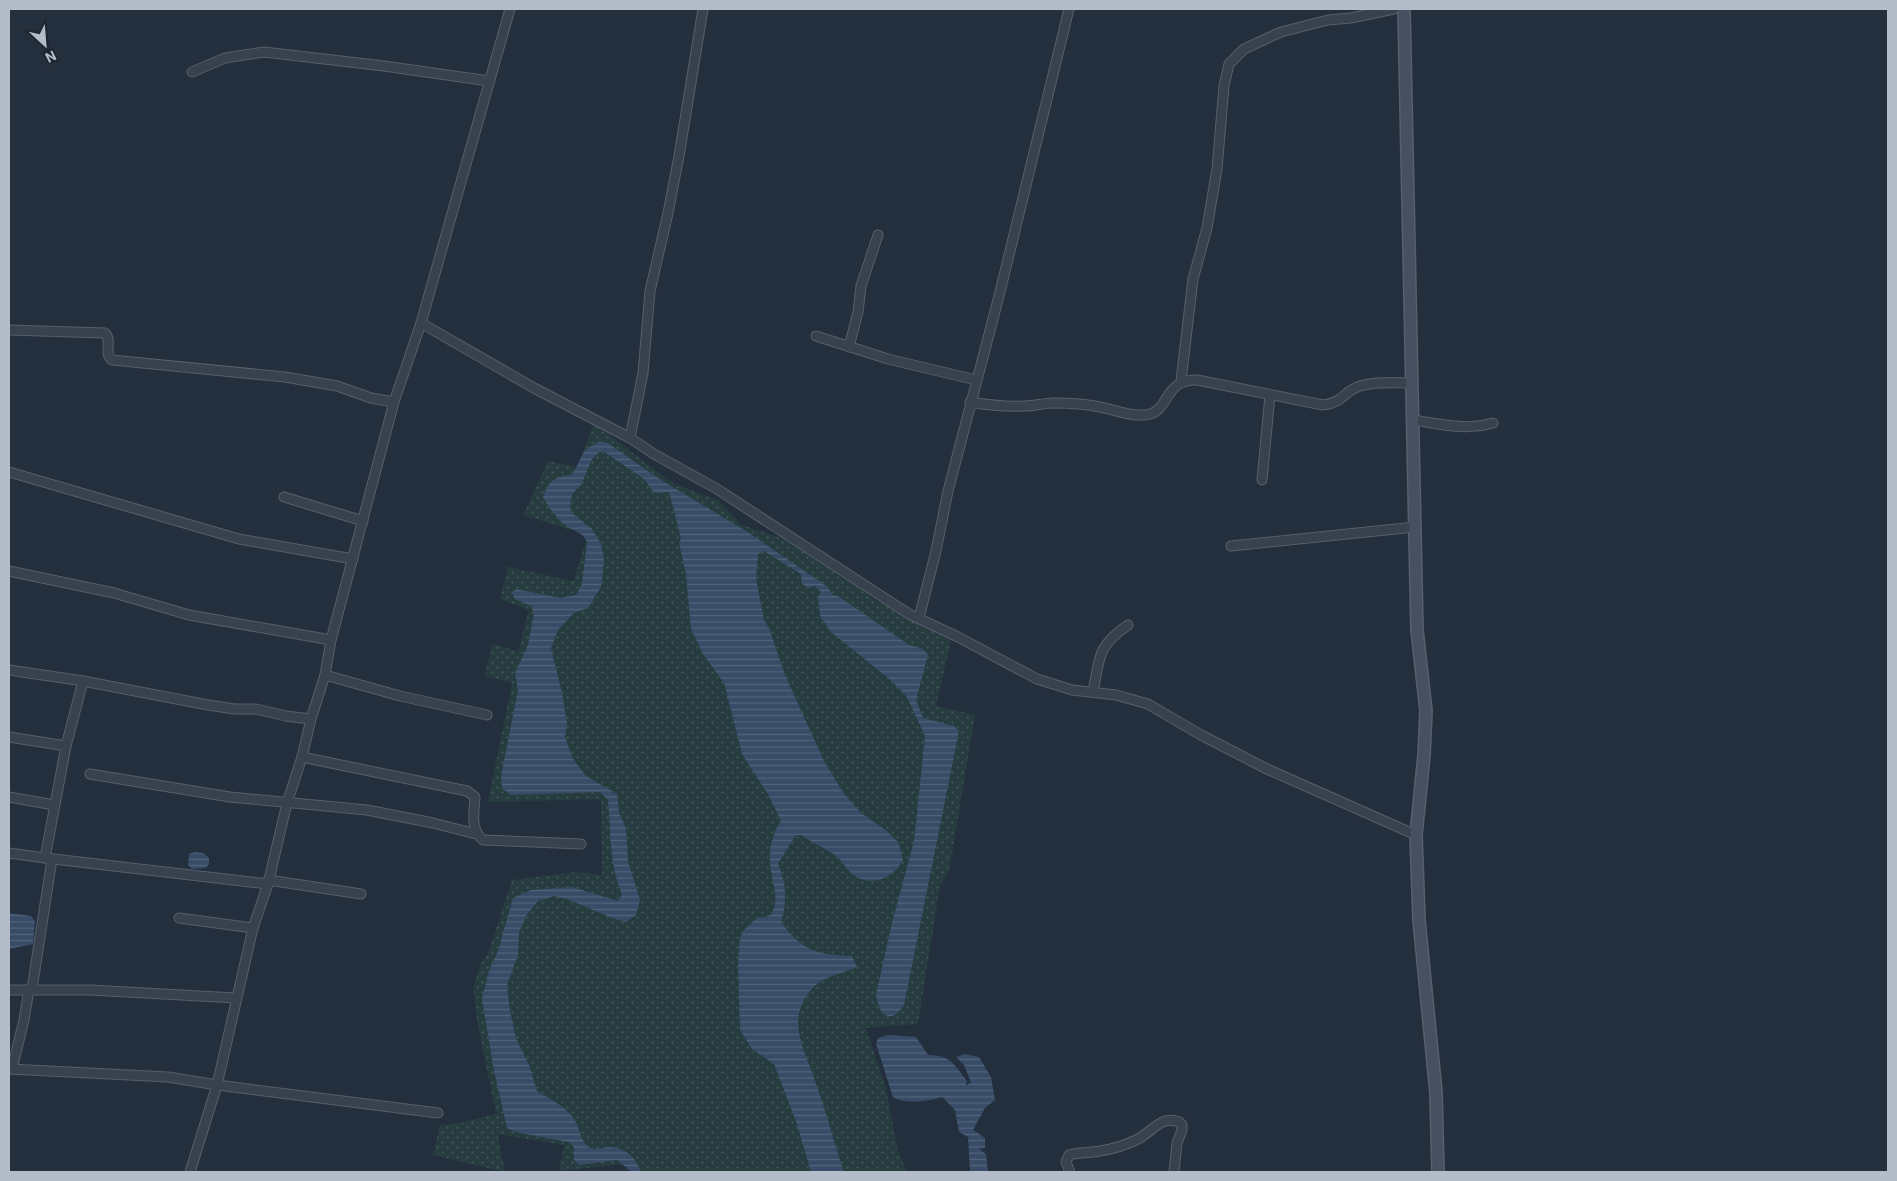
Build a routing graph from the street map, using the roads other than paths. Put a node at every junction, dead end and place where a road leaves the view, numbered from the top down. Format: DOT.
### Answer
graph roads {
  1 [pos="510,9"];
  2 [pos="703,9"];
  3 [pos="1069,9"];
  4 [pos="1394,9"];
  5 [pos="1404,9"];
  6 [pos="192,72"];
  7 [pos="489,81"];
  8 [pos="878,235"];
  9 [pos="421,323"];
  10 [pos="9,330"];
  11 [pos="816,336"];
  12 [pos="848,347"];
  13 [pos="976,380"];
  14 [pos="1181,382"];
  15 [pos="1412,383"];
  16 [pos="1270,395"];
  17 [pos="394,402"];
  18 [pos="970,402"];
  19 [pos="1412,420"];
  20 [pos="1493,423"];
  21 [pos="630,438"];
  22 [pos="9,472"];
  23 [pos="1262,480"];
  24 [pos="284,497"];
  25 [pos="363,521"];
  26 [pos="1415,527"];
  27 [pos="1230,546"];
  28 [pos="353,559"];
  29 [pos="9,571"];
  30 [pos="919,618"];
  31 [pos="1128,625"];
  32 [pos="331,640"];
  33 [pos="9,670"];
  34 [pos="325,675"];
  35 [pos="83,681"];
  36 [pos="1093,692"];
  37 [pos="487,715"];
  38 [pos="311,719"];
  39 [pos="9,737"];
  40 [pos="66,746"];
  41 [pos="302,757"];
  42 [pos="90,774"];
  43 [pos="9,797"];
  44 [pos="287,803"];
  45 [pos="54,805"];
  46 [pos="476,834"];
  47 [pos="1416,835"];
  48 [pos="581,844"];
  49 [pos="9,853"];
  50 [pos="49,859"];
  51 [pos="268,882"];
  52 [pos="361,894"];
  53 [pos="179,918"];
  54 [pos="253,928"];
  55 [pos="30,989"];
  56 [pos="9,990"];
  57 [pos="236,998"];
  58 [pos="10,1069"];
  59 [pos="218,1085"];
  60 [pos="438,1112"];
  61 [pos="190,1172"];
  62 [pos="1070,1172"];
  63 [pos="1174,1172"];
  64 [pos="1438,1172"];
  1 -- 7 [label="street"];
  2 -- 21 [label="street"];
  3 -- 13 [label="street"];
  4 -- 14 [label="street"];
  5 -- 15 [label="street"];
  6 -- 7 [label="street"];
  7 -- 9 [label="street"];
  8 -- 12 [label="street"];
  9 -- 17 [label="street"];
  9 -- 21 [label="street"];
  10 -- 17 [label="street"];
  11 -- 12 [label="street"];
  12 -- 13 [label="street"];
  13 -- 18 [label="street"];
  14 -- 16 [label="street"];
  14 -- 18 [label="street"];
  15 -- 16 [label="street"];
  15 -- 19 [label="street"];
  16 -- 23 [label="street"];
  17 -- 25 [label="street"];
  18 -- 30 [label="street"];
  19 -- 20 [label="street"];
  19 -- 26 [label="street"];
  21 -- 30 [label="street"];
  22 -- 28 [label="street"];
  24 -- 25 [label="street"];
  25 -- 28 [label="street"];
  26 -- 27 [label="street"];
  26 -- 47 [label="street"];
  28 -- 32 [label="street"];
  29 -- 32 [label="street"];
  30 -- 36 [label="street"];
  31 -- 36 [label="street"];
  32 -- 34 [label="street"];
  33 -- 35 [label="street"];
  34 -- 37 [label="street"];
  34 -- 38 [label="street"];
  35 -- 38 [label="street"];
  35 -- 40 [label="street"];
  36 -- 47 [label="street"];
  38 -- 41 [label="street"];
  39 -- 40 [label="street"];
  40 -- 45 [label="street"];
  41 -- 44 [label="street"];
  41 -- 46 [label="street"];
  42 -- 44 [label="street"];
  43 -- 45 [label="street"];
  44 -- 46 [label="street"];
  44 -- 51 [label="street"];
  45 -- 50 [label="street"];
  46 -- 48 [label="street"];
  47 -- 64 [label="street"];
  49 -- 50 [label="street"];
  50 -- 51 [label="street"];
  50 -- 55 [label="street"];
  51 -- 52 [label="street"];
  51 -- 54 [label="street"];
  53 -- 54 [label="street"];
  54 -- 57 [label="street"];
  55 -- 56 [label="street"];
  55 -- 57 [label="street"];
  55 -- 58 [label="street"];
  57 -- 59 [label="street"];
  58 -- 59 [label="street"];
  59 -- 60 [label="street"];
  59 -- 61 [label="street"];
  62 -- 63 [label="street"];
}
